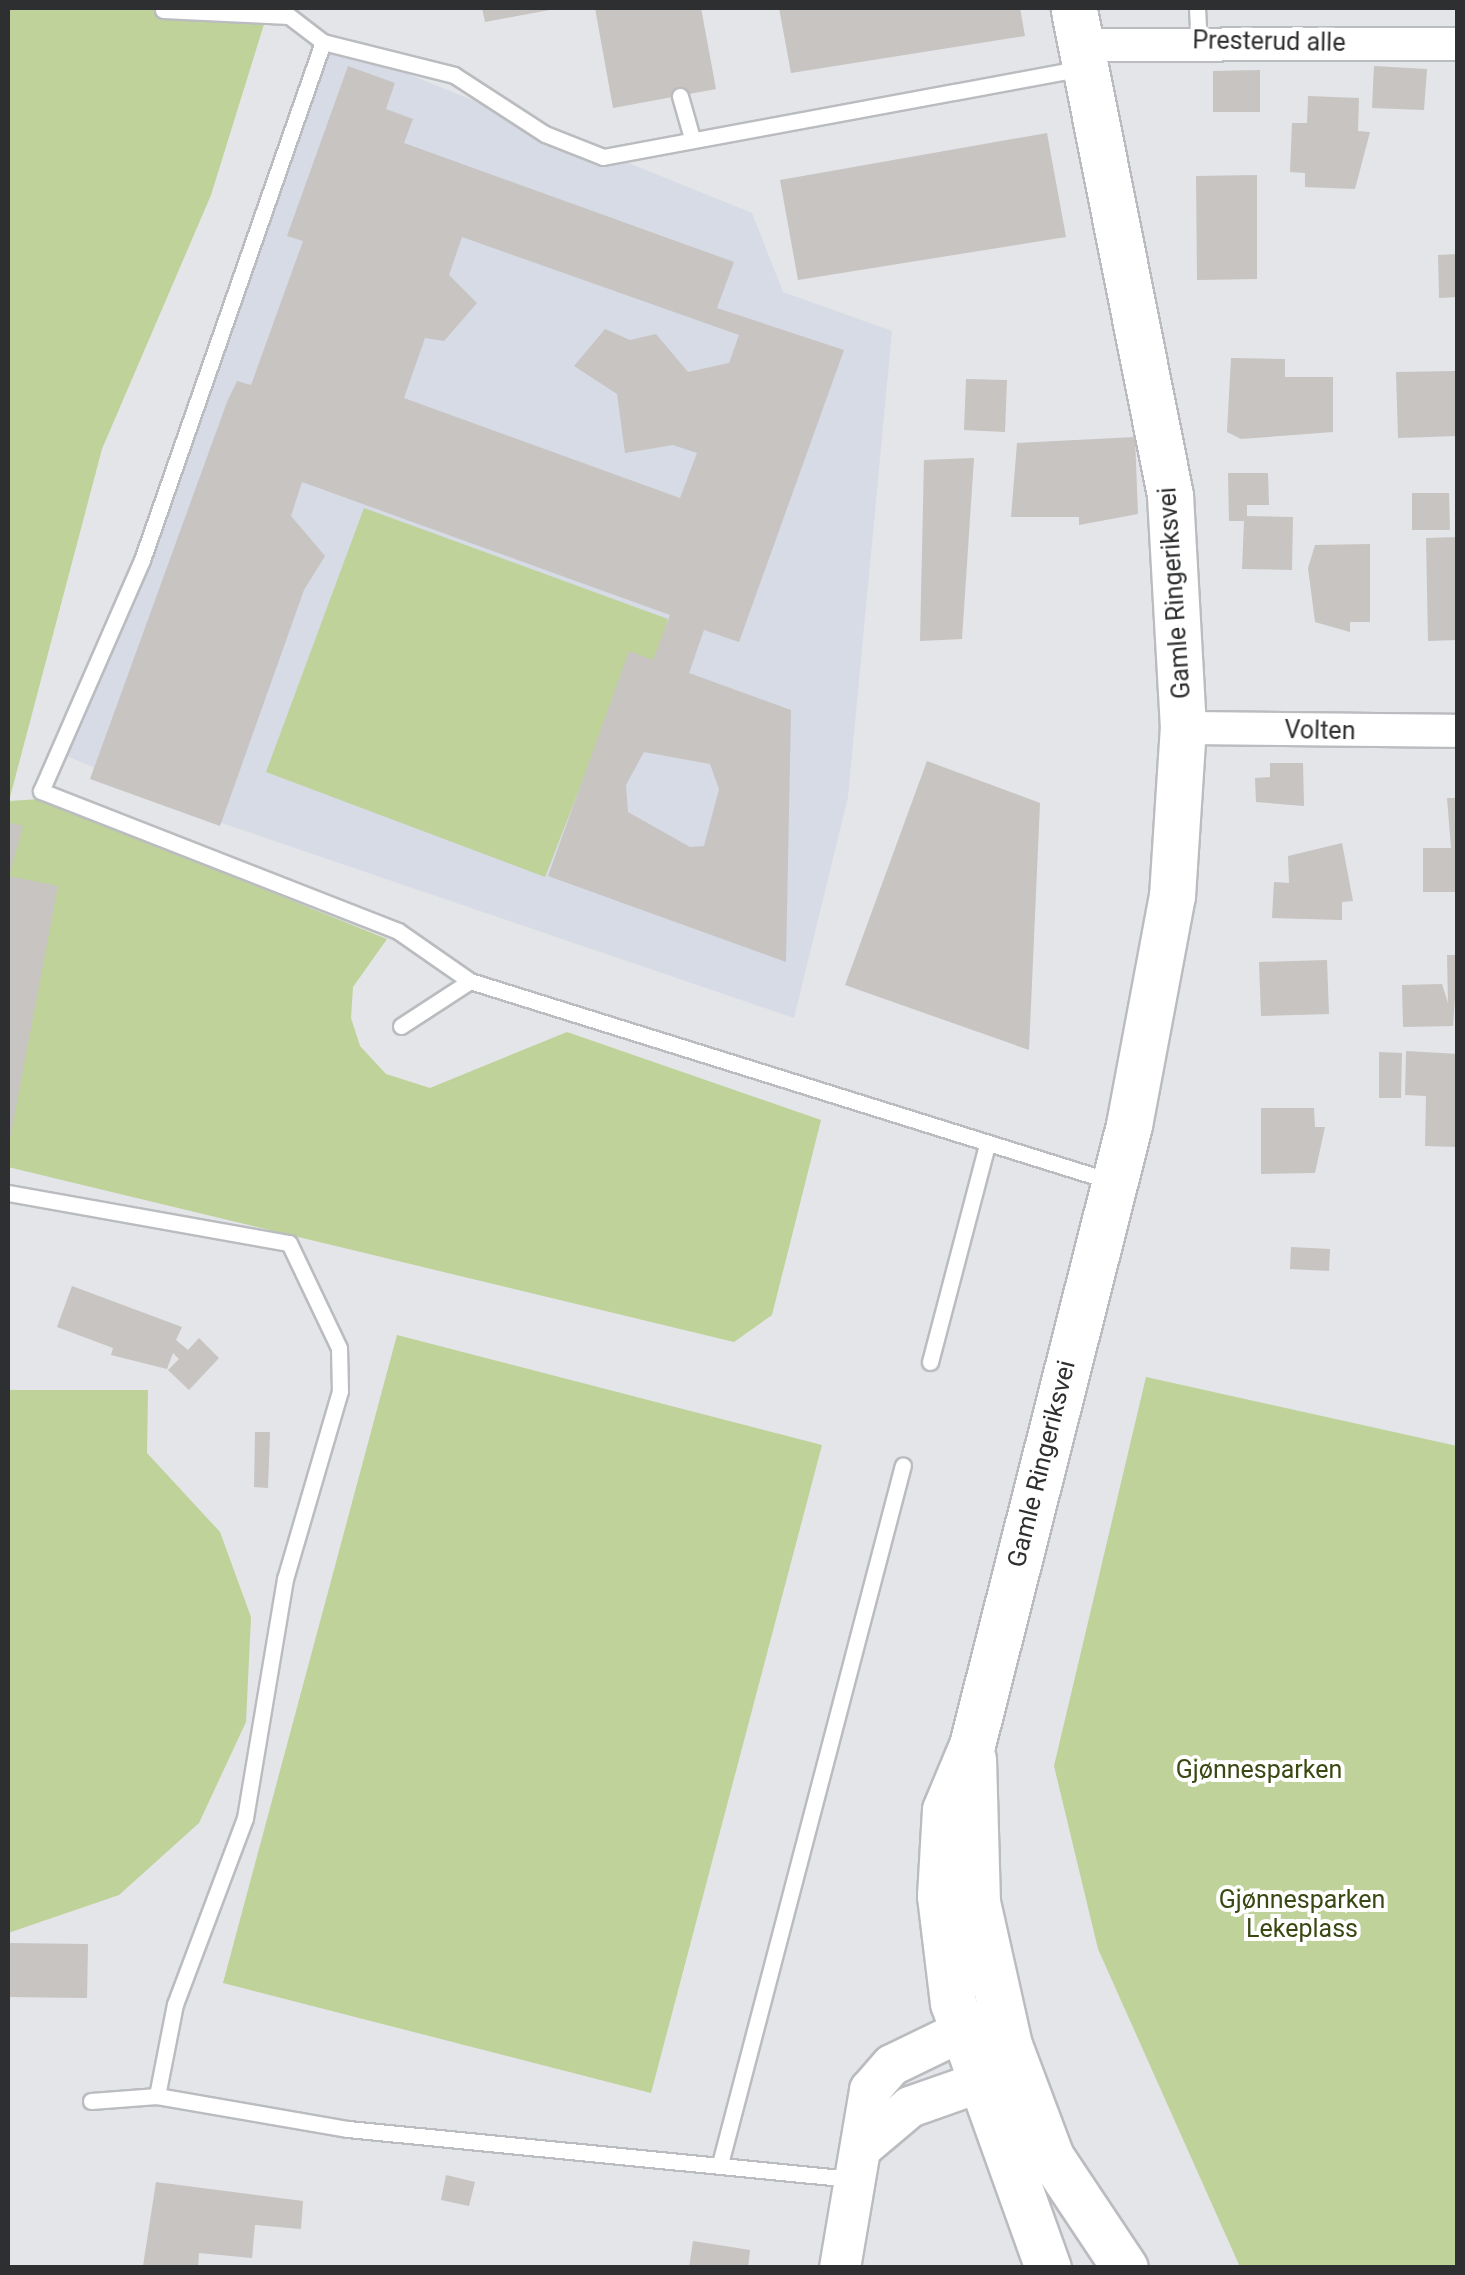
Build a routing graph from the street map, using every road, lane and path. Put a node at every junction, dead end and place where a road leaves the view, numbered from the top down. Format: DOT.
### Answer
graph roads {
  1 [pos="1197,8"];
  2 [pos="162,10"];
  3 [pos="1080,40"];
  4 [pos="1199,40"];
  5 [pos="322,42"];
  6 [pos="1458,44"];
  7 [pos="680,96"];
  8 [pos="692,138"];
  9 [pos="1183,728"];
  10 [pos="1458,731"];
  11 [pos="470,981"];
  12 [pos="402,1026"];
  13 [pos="987,1145"];
  14 [pos="1114,1182"];
  15 [pos="8,1193"];
  16 [pos="930,1362"];
  17 [pos="902,1464"];
  18 [pos="972,1745"];
  19 [pos="962,2032"];
  20 [pos="1008,2046"];
  21 [pos="978,2083"];
  22 [pos="157,2096"];
  23 [pos="92,2101"];
  24 [pos="721,2160"];
  25 [pos="860,2162"];
  26 [pos="840,2268"];
  27 [pos="1048,2268"];
  28 [pos="1125,2268"];
  1 -- 4 [label="lane"];
  2 -- 5 [label="lane"];
  3 -- 4 [label="street, Presterud alle"];
  3 -- 8 [label="lane"];
  3 -- 9 [label="main road, Gamle Ringeriksvei"];
  4 -- 6 [label="street, Presterud alle"];
  5 -- 8 [label="lane"];
  5 -- 11 [label="lane"];
  7 -- 8 [label="lane"];
  9 -- 10 [label="street, Volten"];
  9 -- 14 [label="main road, Gamle Ringeriksvei"];
  11 -- 12 [label="lane"];
  11 -- 13 [label="lane"];
  13 -- 14 [label="lane"];
  13 -- 16 [label="lane"];
  14 -- 18 [label="main road, Gamle Ringeriksvei"];
  15 -- 22 [label="lane"];
  17 -- 24 [label="lane"];
  18 -- 19 [label="main road, Gamle Ringeriksvei"];
  18 -- 20 [label="main road, Gamle Ringeriksvei"];
  19 -- 20 [label="street"];
  19 -- 21 [label="main road, Gamle Ringeriksvei"];
  19 -- 25 [label="street"];
  20 -- 21 [label="street"];
  20 -- 28 [label="main road, Gamle Ringeriksvei"];
  21 -- 25 [label="street"];
  21 -- 27 [label="main road, Gamle Ringeriksvei"];
  22 -- 23 [label="lane"];
  22 -- 24 [label="lane"];
  24 -- 25 [label="lane"];
  25 -- 26 [label="street"];
}
